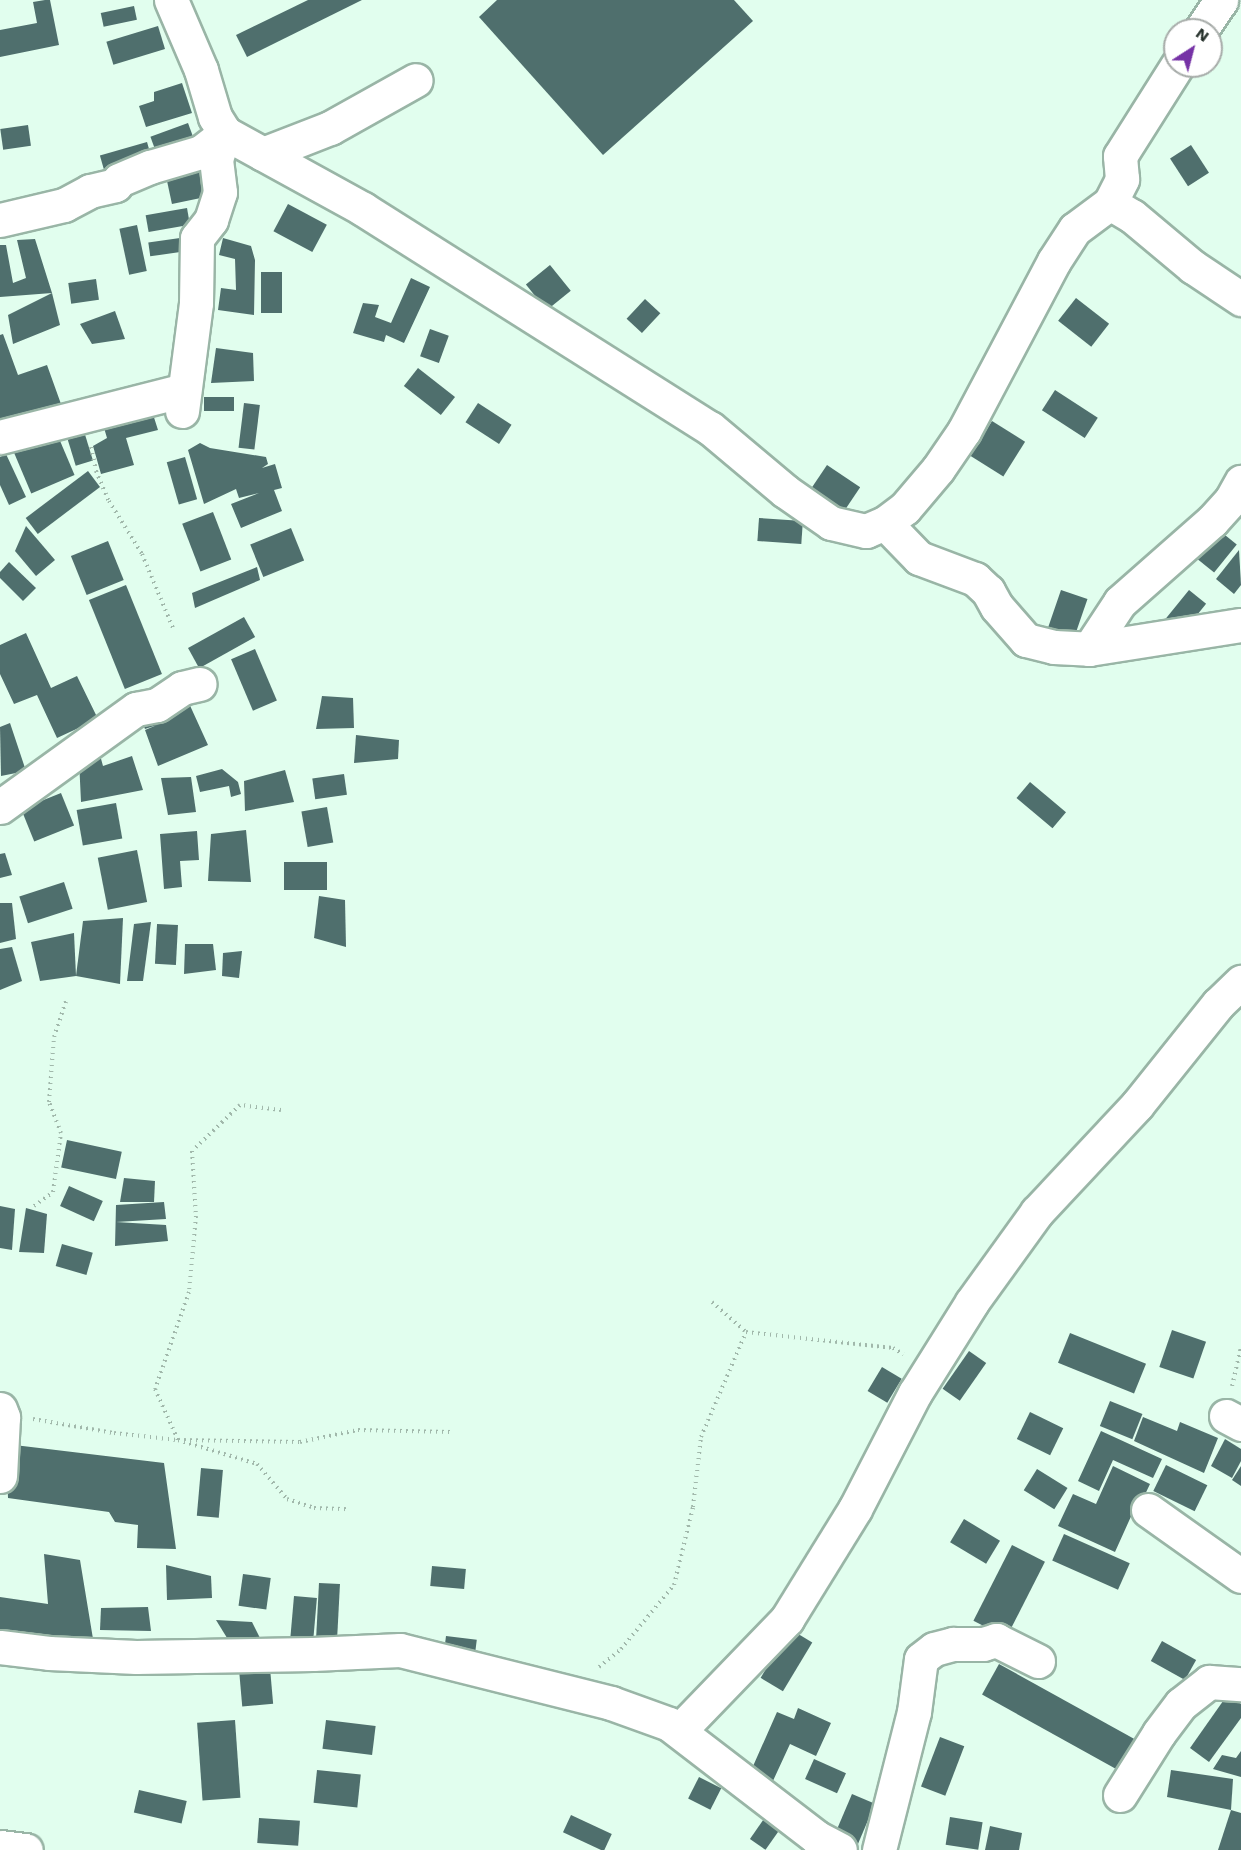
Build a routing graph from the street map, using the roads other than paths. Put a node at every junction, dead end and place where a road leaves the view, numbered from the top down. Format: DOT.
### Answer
graph roads {
  1 [pos="171,0"];
  2 [pos="1221,0"];
  3 [pos="1209,18"];
  4 [pos="1169,78"];
  5 [pos="416,80"];
  6 [pos="225,133"];
  7 [pos="263,154"];
  8 [pos="1110,203"];
  9 [pos="0,220"];
  10 [pos="1241,298"];
  11 [pos="0,437"];
  12 [pos="1241,482"];
  13 [pos="885,523"];
  14 [pos="1241,625"];
  15 [pos="1089,649"];
  16 [pos="200,684"];
  17 [pos="0,807"];
  18 [pos="1241,982"];
  19 [pos="11,1413"];
  20 [pos="0,1476"];
  21 [pos="1148,1510"];
  22 [pos="1241,1576"];
  23 [pos="0,1647"];
  24 [pos="1038,1661"];
  25 [pos="1241,1684"];
  26 [pos="679,1731"];
  27 [pos="1120,1795"];
  28 [pos="0,1847"];
  29 [pos="26,1850"];
  30 [pos="840,1850"];
  31 [pos="879,1850"];
  1 -- 6 [label="street"];
  2 -- 3 [label="street"];
  4 -- 8 [label="street"];
  5 -- 7 [label="street"];
  6 -- 7 [label="street"];
  6 -- 9 [label="street"];
  6 -- 11 [label="street"];
  7 -- 13 [label="street"];
  8 -- 10 [label="street"];
  8 -- 13 [label="street"];
  12 -- 15 [label="street"];
  13 -- 15 [label="street"];
  14 -- 15 [label="street"];
  16 -- 17 [label="street"];
  18 -- 26 [label="street"];
  19 -- 20 [label="street"];
  21 -- 22 [label="street"];
  23 -- 26 [label="street"];
  24 -- 31 [label="street"];
  25 -- 27 [label="street"];
  26 -- 30 [label="street"];
  28 -- 29 [label="street"];
}
